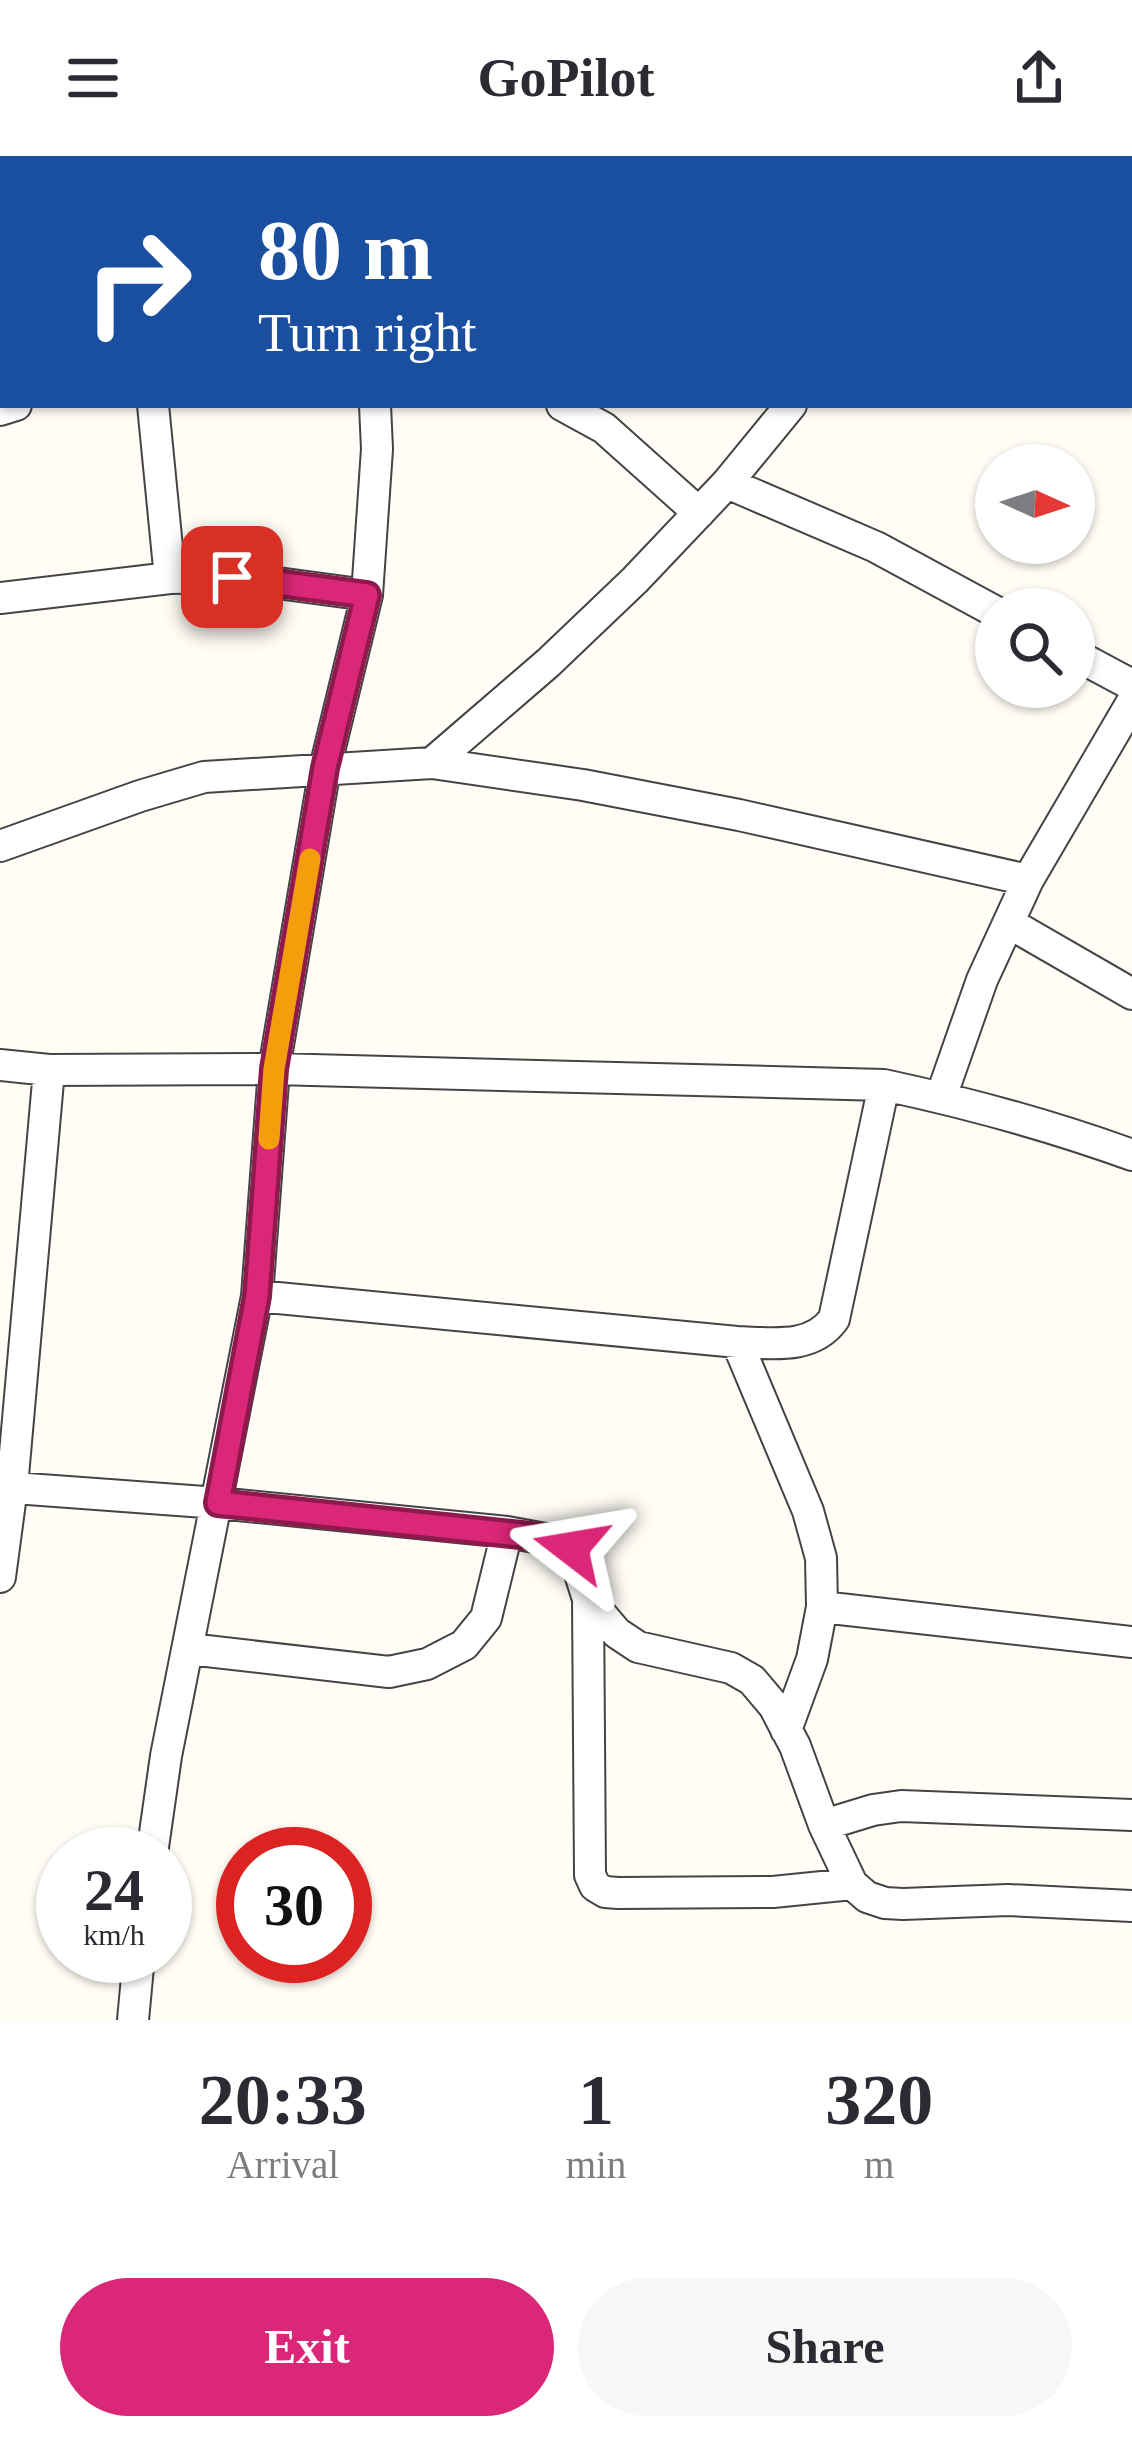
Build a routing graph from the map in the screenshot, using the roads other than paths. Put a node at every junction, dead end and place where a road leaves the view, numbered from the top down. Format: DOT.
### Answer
graph roads {
  1 [pos="153,408"];
  2 [pos="375,408"];
  3 [pos="567,408"];
  4 [pos="789,408"];
  5 [pos="727,483"];
  6 [pos="699,512"];
  7 [pos="170,578"];
  8 [pos="367,595"];
  9 [pos="0,598"];
  10 [pos="975,601"];
  11 [pos="1095,666"];
  12 [pos="1132,686"];
  13 [pos="1132,702"];
  14 [pos="432,763"];
  15 [pos="325,768"];
  16 [pos="0,846"];
  17 [pos="1028,880"];
  18 [pos="1010,923"];
  19 [pos="1132,994"];
  20 [pos="0,1065"];
  21 [pos="274,1069"];
  22 [pos="49,1070"];
  23 [pos="884,1085"];
  24 [pos="941,1097"];
  25 [pos="1132,1155"];
  26 [pos="257,1296"];
  27 [pos="737,1342"];
  28 [pos="6,1487"];
  29 [pos="218,1503"];
  30 [pos="507,1532"];
  31 [pos="0,1577"];
  32 [pos="588,1599"];
  33 [pos="822,1607"];
  34 [pos="1132,1642"];
  35 [pos="189,1649"];
  36 [pos="786,1730"];
  37 [pos="1132,1815"];
  38 [pos="824,1825"];
  39 [pos="156,1827"];
  40 [pos="852,1884"];
  41 [pos="1132,1906"];
  42 [pos="136,1983"];
  43 [pos="133,2020"];
  1 -- 7 [label="street"];
  2 -- 8 [label="street"];
  3 -- 6 [label="street"];
  4 -- 5 [label="street"];
  5 -- 6 [label="street"];
  5 -- 10 [label="street"];
  6 -- 14 [label="street"];
  7 -- 8 [label="street"];
  7 -- 9 [label="street"];
  8 -- 15 [label="street"];
  11 -- 12 [label="street"];
  13 -- 17 [label="street"];
  14 -- 15 [label="street"];
  14 -- 17 [label="street"];
  15 -- 16 [label="street"];
  15 -- 21 [label="street"];
  17 -- 18 [label="street"];
  18 -- 19 [label="street"];
  18 -- 24 [label="street"];
  20 -- 22 [label="street"];
  21 -- 22 [label="street"];
  21 -- 23 [label="street"];
  21 -- 26 [label="street"];
  22 -- 28 [label="street"];
  23 -- 24 [label="street"];
  23 -- 27 [label="street"];
  24 -- 25 [label="street"];
  26 -- 27 [label="street"];
  26 -- 29 [label="street"];
  27 -- 33 [label="street"];
  28 -- 29 [label="street"];
  28 -- 31 [label="street"];
  29 -- 30 [label="street"];
  29 -- 35 [label="street"];
  30 -- 32 [label="street"];
  30 -- 35 [label="street"];
  32 -- 36 [label="street"];
  32 -- 40 [label="street"];
  33 -- 34 [label="street"];
  33 -- 36 [label="street"];
  35 -- 39 [label="street"];
  36 -- 38 [label="street"];
  37 -- 38 [label="street"];
  38 -- 40 [label="street"];
  40 -- 41 [label="street"];
  42 -- 43 [label="street"];
}
